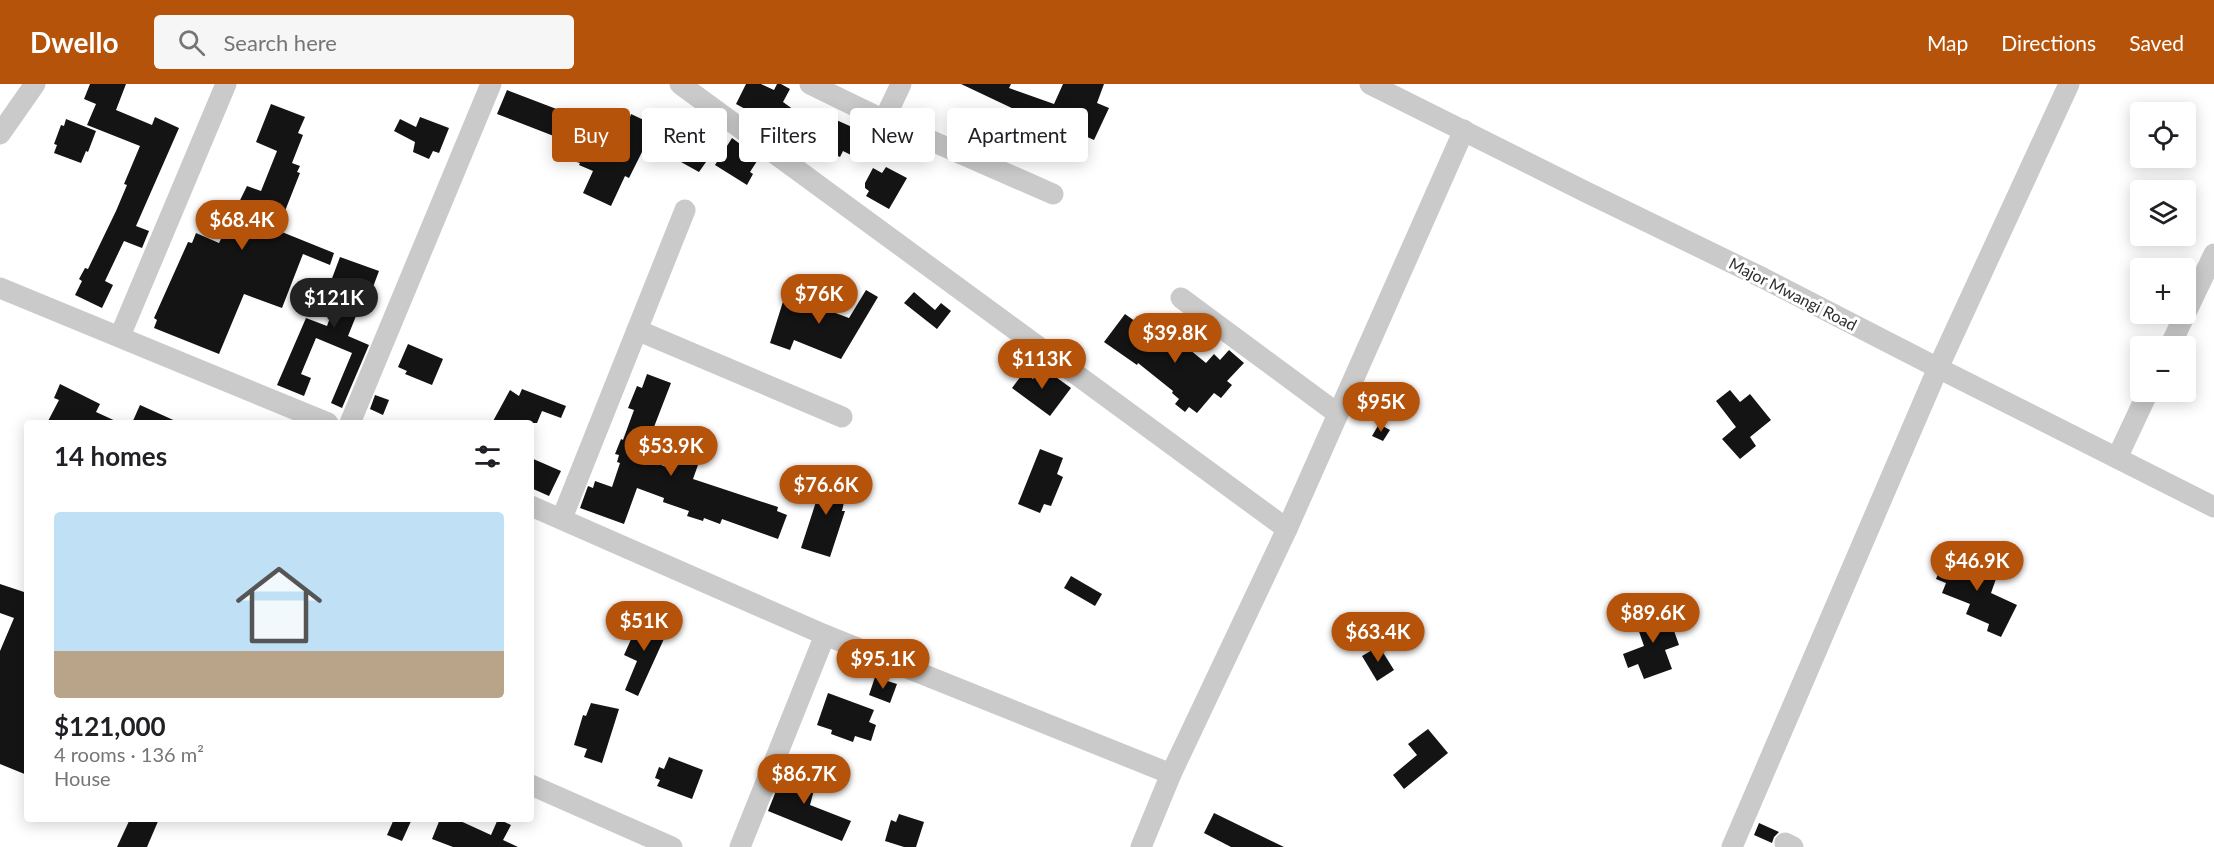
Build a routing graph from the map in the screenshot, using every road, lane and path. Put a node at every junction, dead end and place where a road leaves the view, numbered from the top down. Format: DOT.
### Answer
graph roads {
  1 [pos="35,84"];
  2 [pos="226,84"];
  3 [pos="491,84"];
  4 [pos="680,84"];
  5 [pos="810,84"];
  6 [pos="901,84"];
  7 [pos="1370,84"];
  8 [pos="2069,84"];
  9 [pos="859,108"];
  10 [pos="890,108"];
  11 [pos="1464,130"];
  12 [pos="0,134"];
  13 [pos="935,142"];
  14 [pos="1053,194"];
  15 [pos="685,210"];
  16 [pos="2214,254"];
  17 [pos="0,288"];
  18 [pos="1181,298"];
  19 [pos="637,330"];
  20 [pos="120,336"];
  21 [pos="2175,336"];
  22 [pos="1938,369"];
  23 [pos="2143,402"];
  24 [pos="1338,414"];
  25 [pos="842,417"];
  26 [pos="321,420"];
  27 [pos="351,420"];
  28 [pos="2117,458"];
  29 [pos="534,507"];
  30 [pos="2214,507"];
  31 [pos="562,518"];
  32 [pos="1287,529"];
  33 [pos="825,635"];
  34 [pos="1171,774"];
  35 [pos="534,787"];
  36 [pos="672,847"];
  37 [pos="740,847"];
  38 [pos="1141,847"];
  39 [pos="1732,847"];
  1 -- 12 [label="street"];
  2 -- 20 [label="street"];
  3 -- 27 [label="street"];
  4 -- 32 [label="street"];
  5 -- 9 [label="street"];
  6 -- 10 [label="street"];
  7 -- 11 [label="street, Major Mwangi Road"];
  8 -- 22 [label="street"];
  11 -- 22 [label="street, Major Mwangi Road"];
  11 -- 24 [label="street"];
  13 -- 14 [label="street"];
  15 -- 19 [label="street"];
  16 -- 21 [label="street"];
  17 -- 20 [label="street"];
  18 -- 24 [label="street"];
  19 -- 25 [label="street"];
  19 -- 31 [label="street"];
  20 -- 26 [label="street"];
  22 -- 28 [label="street, Major Mwangi Road"];
  22 -- 39 [label="street"];
  23 -- 28 [label="street"];
  24 -- 32 [label="street"];
  28 -- 30 [label="street, Major Mwangi Road"];
  29 -- 31 [label="street"];
  31 -- 33 [label="street"];
  32 -- 34 [label="street"];
  33 -- 34 [label="street"];
  33 -- 37 [label="street"];
  34 -- 38 [label="street"];
  35 -- 36 [label="street"];
}
